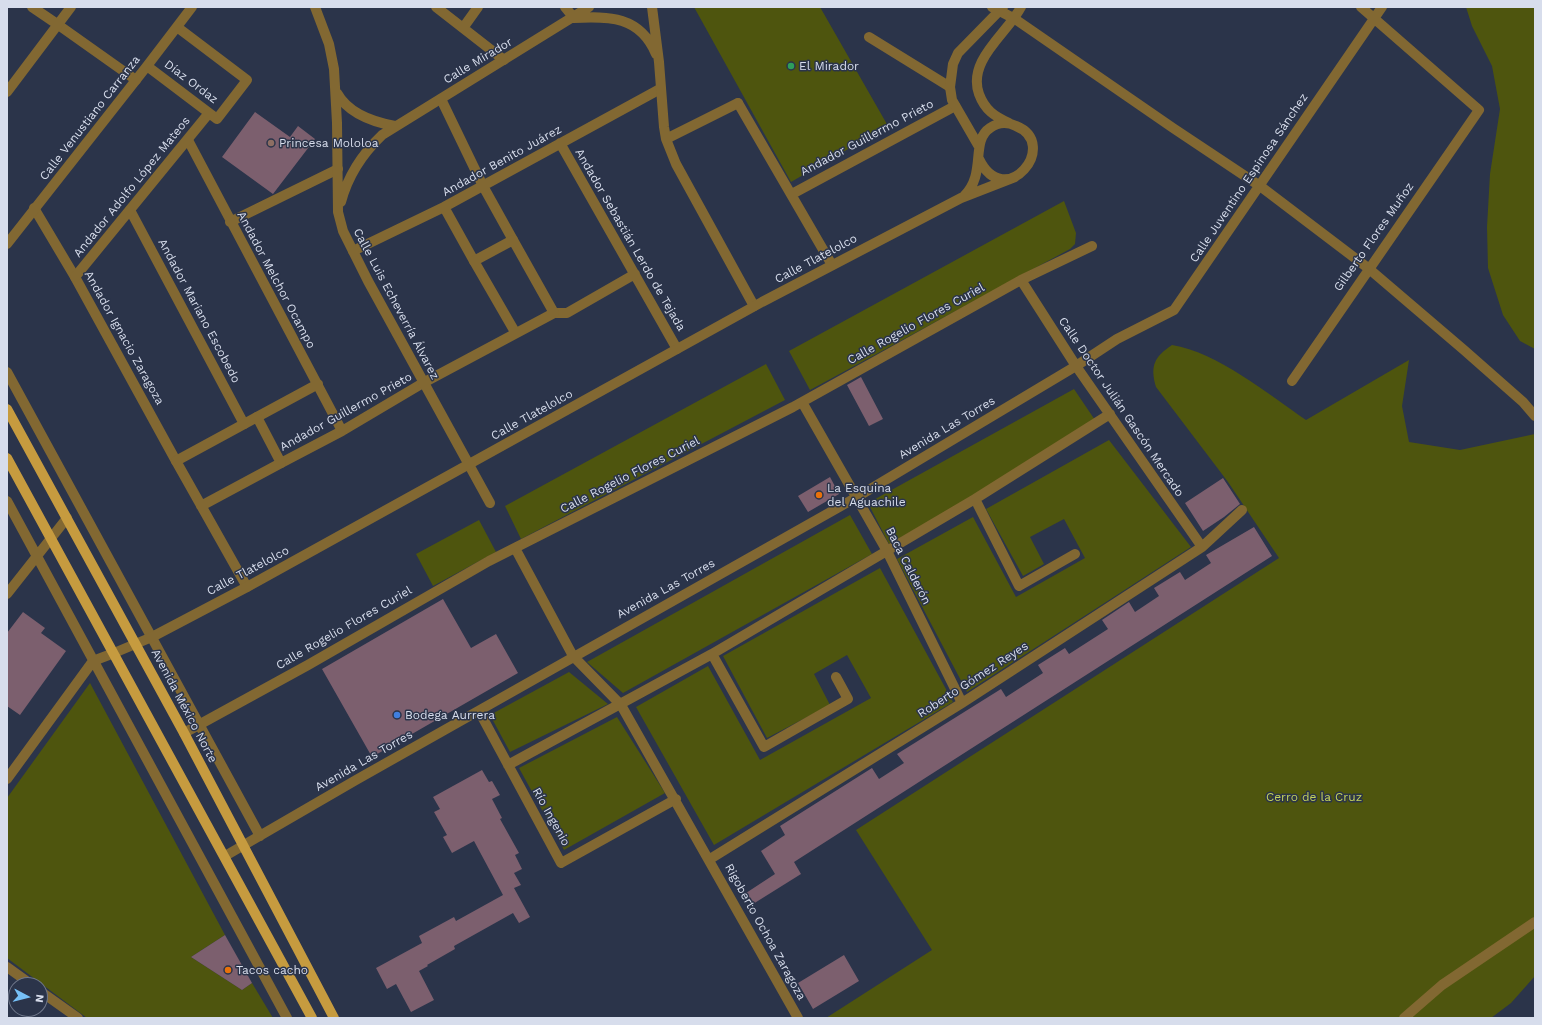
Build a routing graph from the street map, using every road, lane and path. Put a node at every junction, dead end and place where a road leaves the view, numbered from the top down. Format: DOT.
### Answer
graph roads {
  1 [pos="32,7"];
  2 [pos="71,7"];
  3 [pos="192,7"];
  4 [pos="315,7"];
  5 [pos="436,7"];
  6 [pos="478,7"];
  7 [pos="565,7"];
  8 [pos="589,7"];
  9 [pos="652,7"];
  10 [pos="1021,7"];
  11 [pos="1361,7"];
  12 [pos="1382,7"];
  13 [pos="998,8"];
  14 [pos="574,18"];
  15 [pos="1374,18"];
  16 [pos="1015,19"];
  17 [pos="57,24"];
  18 [pos="177,27"];
  19 [pos="462,28"];
  20 [pos="869,37"];
  21 [pos="504,60"];
  22 [pos="659,62"];
  23 [pos="148,66"];
  24 [pos="136,80"];
  25 [pos="950,87"];
  26 [pos="660,89"];
  27 [pos="336,91"];
  28 [pos="7,92"];
  29 [pos="441,99"];
  30 [pos="955,106"];
  31 [pos="209,113"];
  32 [pos="1011,124"];
  33 [pos="395,126"];
  34 [pos="666,139"];
  35 [pos="188,140"];
  36 [pos="560,143"];
  37 [pos="978,145"];
  38 [pos="979,159"];
  39 [pos="338,169"];
  40 [pos="1015,177"];
  41 [pos="483,186"];
  42 [pos="1260,186"];
  43 [pos="792,194"];
  44 [pos="961,198"];
  45 [pos="444,207"];
  46 [pos="34,208"];
  47 [pos="130,210"];
  48 [pos="338,212"];
  49 [pos="230,222"];
  50 [pos="513,240"];
  51 [pos="7,244"];
  52 [pos="1092,246"];
  53 [pos="353,251"];
  54 [pos="474,261"];
  55 [pos="832,265"];
  56 [pos="1368,268"];
  57 [pos="635,274"];
  58 [pos="75,277"];
  59 [pos="1021,280"];
  60 [pos="754,306"];
  61 [pos="554,313"];
  62 [pos="515,332"];
  63 [pos="1116,339"];
  64 [pos="677,349"];
  65 [pos="1076,366"];
  66 [pos="7,372"];
  67 [pos="1292,381"];
  68 [pos="423,383"];
  69 [pos="318,384"];
  70 [pos="802,402"];
  71 [pos="7,409"];
  72 [pos="1110,414"];
  73 [pos="1535,416"];
  74 [pos="257,417"];
  75 [pos="244,424"];
  76 [pos="342,431"];
  77 [pos="7,458"];
  78 [pos="176,461"];
  79 [pos="281,463"];
  80 [pos="469,465"];
  81 [pos="857,498"];
  82 [pos="975,499"];
  83 [pos="7,501"];
  84 [pos="490,503"];
  85 [pos="201,506"];
  86 [pos="1242,510"];
  87 [pos="66,518"];
  88 [pos="50,538"];
  89 [pos="1202,547"];
  90 [pos="515,548"];
  91 [pos="887,551"];
  92 [pos="1075,554"];
  93 [pos="36,555"];
  94 [pos="247,587"];
  95 [pos="7,594"];
  96 [pos="152,637"];
  97 [pos="136,645"];
  98 [pos="114,653"];
  99 [pos="712,654"];
  100 [pos="573,656"];
  101 [pos="93,661"];
  102 [pos="836,677"];
  103 [pos="962,703"];
  104 [pos="621,704"];
  105 [pos="479,711"];
  106 [pos="200,724"];
  107 [pos="184,733"];
  108 [pos="508,765"];
  109 [pos="7,779"];
  110 [pos="676,799"];
  111 [pos="260,836"];
  112 [pos="243,846"];
  113 [pos="225,856"];
  114 [pos="710,859"];
  115 [pos="1535,922"];
  116 [pos="7,967"];
  117 [pos="21,977"];
  118 [pos="48,997"];
  119 [pos="78,1018"];
  120 [pos="287,1018"];
  121 [pos="312,1018"];
  122 [pos="334,1018"];
  123 [pos="798,1018"];
  124 [pos="1404,1018"];
  1 -- 17 [label="street"];
  2 -- 17 [label="street"];
  3 -- 18 [label="street, Calle Venustiano Carranza"];
  4 -- 27 [label="street, Calle Luis Echeverría Álvarez"];
  5 -- 19 [label="street"];
  6 -- 19 [label="street"];
  7 -- 14 [label="street"];
  8 -- 14 [label="street, Calle Mirador"];
  9 -- 22 [label="street"];
  10 -- 16 [label="street"];
  11 -- 15 [label="street"];
  12 -- 15 [label="street, Calle Juventino Espinosa Sánchez"];
  13 -- 16 [label="street"];
  13 -- 25 [label="street"];
  14 -- 21 [label="street, Calle Mirador"];
  14 -- 22 [label="street, Calle Mirador"];
  15 -- 42 [label="street, Calle Juventino Espinosa Sánchez"];
  15 -- 56 [label="street, Gilberto Flores Muñoz"];
  16 -- 32 [label="street"];
  16 -- 42 [label="street"];
  17 -- 24 [label="street"];
  17 -- 28 [label="street"];
  18 -- 23 [label="street, Calle Venustiano Carranza"];
  18 -- 31 [label="street, Díaz Ordaz"];
  19 -- 21 [label="street"];
  20 -- 25 [label="street"];
  21 -- 29 [label="street, Calle Mirador"];
  22 -- 26 [label="street"];
  23 -- 24 [label="street, Calle Venustiano Carranza"];
  23 -- 31 [label="street, Díaz Ordaz"];
  24 -- 46 [label="street, Calle Venustiano Carranza"];
  25 -- 30 [label="street"];
  26 -- 34 [label="street"];
  26 -- 36 [label="street, Andador Benito Juárez"];
  27 -- 33 [label="street"];
  27 -- 39 [label="street, Calle Luis Echeverría Álvarez"];
  29 -- 33 [label="street, Calle Mirador"];
  29 -- 41 [label="street"];
  30 -- 37 [label="street"];
  30 -- 43 [label="street, Andador Guillermo Prieto"];
  31 -- 35 [label="street, Andador Adolfo López Mateos"];
  32 -- 37 [label="street"];
  32 -- 40 [label="street, Calle Tlatelolco"];
  33 -- 48 [label="street, Calle Mirador"];
  34 -- 43 [label="street"];
  34 -- 60 [label="street"];
  35 -- 47 [label="street, Andador Adolfo López Mateos"];
  35 -- 49 [label="street, Andador Melchor Ocampo"];
  36 -- 41 [label="street, Andador Benito Juárez"];
  36 -- 57 [label="street, Andador Sebastián Lerdo de Tejada"];
  37 -- 38 [label="street"];
  38 -- 40 [label="street"];
  38 -- 44 [label="street, Calle Tlatelolco"];
  39 -- 48 [label="street, Calle Luis Echeverría Álvarez"];
  39 -- 49 [label="street"];
  40 -- 44 [label="street, Calle Tlatelolco"];
  41 -- 45 [label="street, Andador Benito Juárez"];
  41 -- 50 [label="street"];
  42 -- 56 [label="street"];
  42 -- 63 [label="street, Calle Juventino Espinosa Sánchez"];
  43 -- 55 [label="street"];
  44 -- 55 [label="street, Calle Tlatelolco"];
  45 -- 53 [label="street, Andador Benito Juárez"];
  45 -- 54 [label="street"];
  46 -- 51 [label="street, Calle Venustiano Carranza"];
  46 -- 58 [label="street, Andador Ignacio Zaragoza"];
  47 -- 58 [label="street, Andador Adolfo López Mateos"];
  47 -- 75 [label="street, Andador Mariano Escobedo"];
  48 -- 53 [label="street, Calle Luis Echeverría Álvarez"];
  49 -- 69 [label="street, Andador Melchor Ocampo"];
  50 -- 54 [label="street"];
  50 -- 61 [label="street"];
  52 -- 59 [label="street, Calle Rogelio Flores Curiel"];
  53 -- 68 [label="street, Calle Luis Echeverría Álvarez"];
  54 -- 62 [label="street"];
  55 -- 60 [label="street, Calle Tlatelolco"];
  56 -- 67 [label="street, Gilberto Flores Muñoz"];
  56 -- 73 [label="street"];
  57 -- 61 [label="street"];
  57 -- 64 [label="street, Andador Sebastián Lerdo de Tejada"];
  58 -- 78 [label="street, Andador Ignacio Zaragoza"];
  59 -- 65 [label="street, Calle Doctor Julián Gascón Mercado"];
  59 -- 70 [label="street, Calle Rogelio Flores Curiel"];
  60 -- 64 [label="street, Calle Tlatelolco"];
  61 -- 62 [label="street, Andador Guillermo Prieto"];
  62 -- 68 [label="street, Andador Guillermo Prieto"];
  63 -- 65 [label="street, Avenida Las Torres"];
  64 -- 80 [label="street, Calle Tlatelolco"];
  65 -- 72 [label="street, Calle Doctor Julián Gascón Mercado"];
  65 -- 81 [label="street, Avenida Las Torres"];
  66 -- 96 [label="street, Avenida México Norte"];
  68 -- 76 [label="street, Andador Guillermo Prieto"];
  68 -- 80 [label="street, Calle Luis Echeverría Álvarez"];
  69 -- 74 [label="street"];
  69 -- 76 [label="street, Andador Melchor Ocampo"];
  70 -- 81 [label="street, Baca Calderón"];
  70 -- 90 [label="street, Calle Rogelio Flores Curiel"];
  71 -- 87 [label="main road, Avenida México Norte"];
  72 -- 82 [label="street"];
  72 -- 89 [label="street, Calle Doctor Julián Gascón Mercado"];
  74 -- 75 [label="street"];
  74 -- 79 [label="street"];
  75 -- 78 [label="street"];
  76 -- 79 [label="street, Andador Guillermo Prieto"];
  77 -- 88 [label="main road"];
  78 -- 85 [label="street, Andador Ignacio Zaragoza"];
  79 -- 85 [label="street, Andador Guillermo Prieto"];
  80 -- 84 [label="street, Calle Luis Echeverría Álvarez"];
  80 -- 94 [label="street, Calle Tlatelolco"];
  81 -- 91 [label="street, Baca Calderón"];
  81 -- 100 [label="street, Avenida Las Torres"];
  82 -- 91 [label="street"];
  82 -- 92 [label="street"];
  83 -- 93 [label="street"];
  85 -- 94 [label="street, Andador Ignacio Zaragoza"];
  86 -- 89 [label="street, Roberto Gómez Reyes"];
  87 -- 88 [label="street"];
  87 -- 97 [label="main road, Avenida México Norte"];
  88 -- 93 [label="street"];
  88 -- 98 [label="main road"];
  89 -- 103 [label="street, Roberto Gómez Reyes"];
  90 -- 100 [label="street, Rigoberto Ochoa Zaragoza"];
  90 -- 106 [label="street, Calle Rogelio Flores Curiel"];
  91 -- 99 [label="street"];
  91 -- 103 [label="street, Baca Calderón"];
  93 -- 95 [label="street"];
  93 -- 101 [label="street"];
  94 -- 96 [label="street, Calle Tlatelolco"];
  96 -- 97 [label="street, Calle Tlatelolco"];
  96 -- 106 [label="street, Avenida México Norte"];
  97 -- 98 [label="street, Calle Tlatelolco"];
  97 -- 107 [label="main road, Avenida México Norte"];
  98 -- 101 [label="street, Calle Tlatelolco"];
  98 -- 113 [label="main road"];
  99 -- 102 [label="street"];
  99 -- 104 [label="street"];
  100 -- 104 [label="street, Rigoberto Ochoa Zaragoza"];
  100 -- 105 [label="street, Avenida Las Torres"];
  101 -- 109 [label="street"];
  101 -- 120 [label="street"];
  103 -- 114 [label="street, Roberto Gómez Reyes"];
  104 -- 108 [label="street"];
  104 -- 110 [label="street, Rigoberto Ochoa Zaragoza"];
  105 -- 108 [label="street, Río Ingenio"];
  105 -- 111 [label="street, Avenida Las Torres"];
  106 -- 107 [label="street, Calle Rogelio Flores Curiel"];
  106 -- 111 [label="street, Avenida México Norte"];
  107 -- 112 [label="main road, Avenida México Norte"];
  108 -- 110 [label="street, Río Ingenio"];
  110 -- 114 [label="street, Rigoberto Ochoa Zaragoza"];
  111 -- 112 [label="street, Avenida Las Torres"];
  112 -- 113 [label="street, Avenida Las Torres"];
  112 -- 122 [label="main road, Avenida México Norte"];
  113 -- 121 [label="main road"];
  114 -- 123 [label="street, Rigoberto Ochoa Zaragoza"];
  115 -- 124 [label="street"];
  116 -- 117 [label="street"];
  118 -- 119 [label="street"];
}
